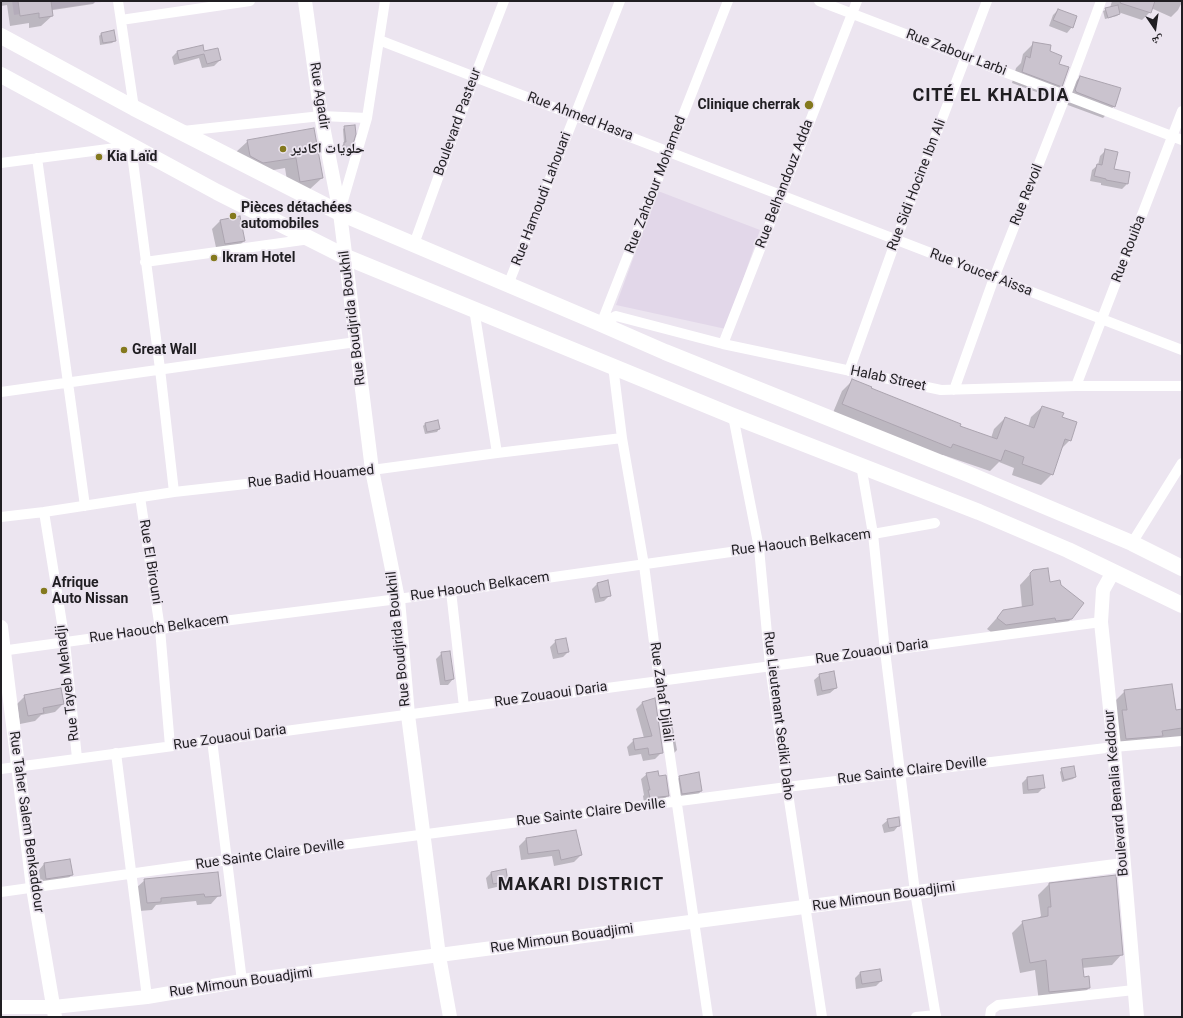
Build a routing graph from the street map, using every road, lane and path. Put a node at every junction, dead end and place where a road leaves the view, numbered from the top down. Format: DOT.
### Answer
graph roads {
  1 [pos="118,1"];
  2 [pos="250,1"];
  3 [pos="304,1"];
  4 [pos="385,1"];
  5 [pos="504,1"];
  6 [pos="620,1"];
  7 [pos="728,1"];
  8 [pos="819,1"];
  9 [pos="856,1"];
  10 [pos="987,1"];
  11 [pos="1101,1"];
  12 [pos="852,13"];
  13 [pos="121,20"];
  14 [pos="1,36"];
  15 [pos="379,40"];
  16 [pos="966,57"];
  17 [pos="1,75"];
  18 [pos="475,76"];
  19 [pos="1066,95"];
  20 [pos="134,108"];
  21 [pos="1182,111"];
  22 [pos="575,115"];
  23 [pos="321,116"];
  24 [pos="367,118"];
  25 [pos="181,132"];
  26 [pos="1177,138"];
  27 [pos="131,146"];
  28 [pos="668,152"];
  29 [pos="37,158"];
  30 [pos="1,163"];
  31 [pos="781,194"];
  32 [pos="340,213"];
  33 [pos="310,239"];
  34 [pos="896,240"];
  35 [pos="414,244"];
  36 [pos="346,257"];
  37 [pos="146,262"];
  38 [pos="994,278"];
  39 [pos="508,286"];
  40 [pos="474,309"];
  41 [pos="1101,319"];
  42 [pos="601,324"];
  43 [pos="356,342"];
  44 [pos="723,344"];
  45 [pos="1182,350"];
  46 [pos="613,366"];
  47 [pos="160,369"];
  48 [pos="849,371"];
  49 [pos="68,383"];
  50 [pos="1076,386"];
  51 [pos="1182,386"];
  52 [pos="954,390"];
  53 [pos="1,392"];
  54 [pos="733,416"];
  55 [pos="622,438"];
  56 [pos="497,453"];
  57 [pos="1182,463"];
  58 [pos="861,466"];
  59 [pos="372,470"];
  60 [pos="174,492"];
  61 [pos="140,497"];
  62 [pos="85,506"];
  63 [pos="44,512"];
  64 [pos="1,517"];
  65 [pos="935,523"];
  66 [pos="873,534"];
  67 [pos="1132,543"];
  68 [pos="759,548"];
  69 [pos="644,565"];
  70 [pos="1182,568"];
  71 [pos="1113,572"];
  72 [pos="451,591"];
  73 [pos="398,599"];
  74 [pos="1182,606"];
  75 [pos="1101,622"];
  76 [pos="1,627"];
  77 [pos="160,629"];
  78 [pos="65,642"];
  79 [pos="3,650"];
  80 [pos="885,651"];
  81 [pos="770,666"];
  82 [pos="659,681"];
  83 [pos="464,707"];
  84 [pos="408,715"];
  85 [pos="212,740"];
  86 [pos="1182,741"];
  87 [pos="170,746"];
  88 [pos="1114,747"];
  89 [pos="116,753"];
  90 [pos="77,758"];
  91 [pos="18,766"];
  92 [pos="1,768"];
  93 [pos="900,773"];
  94 [pos="787,786"];
  95 [pos="676,802"];
  96 [pos="423,835"];
  97 [pos="228,860"];
  98 [pos="1124,865"];
  99 [pos="131,874"];
  100 [pos="33,888"];
  101 [pos="1,892"];
  102 [pos="915,892"];
  103 [pos="806,907"];
  104 [pos="694,922"];
  105 [pos="439,956"];
  106 [pos="242,981"];
  107 [pos="1134,990"];
  108 [pos="147,997"];
  109 [pos="1,1007"];
  110 [pos="55,1012"];
  111 [pos="936,1016"];
  112 [pos="450,1017"];
  113 [pos="708,1017"];
  114 [pos="822,1017"];
  115 [pos="916,1017"];
  116 [pos="990,1017"];
  117 [pos="1137,1017"];
  1 -- 13 [label="street"];
  2 -- 13 [label="street"];
  3 -- 23 [label="street, Rue Agadir"];
  4 -- 15 [label="street"];
  5 -- 18 [label="street, Boulevard Pasteur"];
  6 -- 22 [label="street, Rue Hamoudi Lahouari"];
  7 -- 28 [label="street, Rue Zahdour Mohamed"];
  8 -- 12 [label="street, Rue Zabour Larbi"];
  9 -- 12 [label="street, Rue Belhandouz Adda"];
  10 -- 16 [label="street, Rue Sidi Hocine Ibn Ali"];
  11 -- 19 [label="street, Rue Revoil"];
  12 -- 16 [label="street, Rue Zabour Larbi"];
  12 -- 31 [label="street, Rue Belhandouz Adda"];
  13 -- 20 [label="street"];
  14 -- 20 [label="main road"];
  15 -- 18 [label="street, Rue Ahmed Hasra"];
  15 -- 24 [label="street"];
  16 -- 19 [label="street, Rue Zabour Larbi"];
  16 -- 34 [label="street, Rue Sidi Hocine Ibn Ali"];
  17 -- 27 [label="main road"];
  18 -- 22 [label="street, Rue Ahmed Hasra"];
  18 -- 35 [label="street, Boulevard Pasteur"];
  19 -- 26 [label="street, Rue Zabour Larbi"];
  19 -- 38 [label="street, Rue Revoil"];
  20 -- 25 [label="main road"];
  21 -- 26 [label="street, Rue Rouiba"];
  22 -- 28 [label="street, Rue Ahmed Hasra"];
  22 -- 39 [label="street, Rue Hamoudi Lahouari"];
  23 -- 24 [label="street"];
  23 -- 25 [label="street"];
  23 -- 32 [label="street, Rue Agadir"];
  24 -- 32 [label="street"];
  25 -- 32 [label="main road"];
  26 -- 41 [label="street, Rue Rouiba"];
  27 -- 29 [label="street"];
  27 -- 33 [label="main road"];
  27 -- 37 [label="street"];
  28 -- 31 [label="street, Rue Ahmed Hasra"];
  28 -- 42 [label="street, Rue Zahdour Mohamed"];
  29 -- 30 [label="street"];
  29 -- 49 [label="street"];
  31 -- 34 [label="street, Rue Youcef Aissa"];
  31 -- 44 [label="street, Rue Belhandouz Adda"];
  32 -- 35 [label="main road"];
  32 -- 36 [label="street, Rue Boudjrida Boukhil"];
  33 -- 36 [label="main road"];
  33 -- 37 [label="street"];
  34 -- 38 [label="street, Rue Youcef Aissa"];
  34 -- 48 [label="street, Rue Sidi Hocine Ibn Ali"];
  35 -- 39 [label="main road"];
  36 -- 40 [label="main road"];
  36 -- 43 [label="street, Rue Boudjrida Boukhil"];
  37 -- 47 [label="street"];
  38 -- 41 [label="street, Rue Youcef Aissa"];
  38 -- 52 [label="street, Rue Revoil"];
  39 -- 42 [label="main road"];
  40 -- 46 [label="main road"];
  40 -- 56 [label="street"];
  41 -- 45 [label="street, Rue Youcef Aissa"];
  41 -- 50 [label="street, Rue Rouiba"];
  42 -- 44 [label="street, Halab Street"];
  42 -- 67 [label="main road"];
  43 -- 47 [label="street"];
  43 -- 59 [label="street, Rue Boudjrida Boukhil"];
  44 -- 48 [label="street, Halab Street"];
  46 -- 54 [label="main road"];
  46 -- 55 [label="street, Rue Zahaf Djilali"];
  47 -- 49 [label="street"];
  47 -- 60 [label="street"];
  48 -- 52 [label="street, Halab Street"];
  49 -- 53 [label="street"];
  49 -- 62 [label="street"];
  50 -- 51 [label="street, Halab Street"];
  50 -- 52 [label="street, Halab Street"];
  54 -- 58 [label="main road"];
  54 -- 68 [label="street, Rue Lieutenant Sediki Daho"];
  55 -- 56 [label="street, Rue Badid Houamed"];
  55 -- 69 [label="street, Rue Zahaf Djilali"];
  56 -- 59 [label="street, Rue Badid Houamed"];
  57 -- 67 [label="street"];
  58 -- 66 [label="street"];
  58 -- 71 [label="main road"];
  59 -- 60 [label="street, Rue Badid Houamed"];
  59 -- 73 [label="street, Rue Boudjrida Boukhil"];
  60 -- 61 [label="street, Rue Badid Houamed"];
  61 -- 62 [label="street, Rue Badid Houamed"];
  61 -- 77 [label="street, Rue El Birouni"];
  62 -- 63 [label="street, Rue Badid Houamed"];
  63 -- 64 [label="street, Rue Badid Houamed"];
  63 -- 78 [label="street, Rue Tayeb Mehadji"];
  65 -- 66 [label="street, Rue Haouch Belkacem"];
  66 -- 68 [label="street, Rue Haouch Belkacem"];
  66 -- 80 [label="street"];
  67 -- 70 [label="main road"];
  68 -- 69 [label="street, Rue Haouch Belkacem"];
  68 -- 81 [label="street, Rue Lieutenant Sediki Daho"];
  69 -- 72 [label="street, Rue Haouch Belkacem"];
  69 -- 82 [label="street, Rue Zahaf Djilali"];
  71 -- 74 [label="main road"];
  71 -- 75 [label="street, Boulevard Benalia Keddour"];
  72 -- 73 [label="street, Rue Haouch Belkacem"];
  72 -- 83 [label="street"];
  73 -- 77 [label="street, Rue Haouch Belkacem"];
  73 -- 84 [label="street, Rue Boudjrida Boukhil"];
  75 -- 80 [label="street, Rue Zouaoui Daria"];
  75 -- 88 [label="street, Boulevard Benalia Keddour"];
  76 -- 79 [label="street, Rue Taher Salem Benkaddour"];
  77 -- 78 [label="street, Rue Haouch Belkacem"];
  77 -- 87 [label="street, Rue El Birouni"];
  78 -- 79 [label="street, Rue Haouch Belkacem"];
  78 -- 90 [label="street, Rue Tayeb Mehadji"];
  79 -- 91 [label="street, Rue Taher Salem Benkaddour"];
  80 -- 81 [label="street, Rue Zouaoui Daria"];
  80 -- 93 [label="street"];
  81 -- 82 [label="street, Rue Zouaoui Daria"];
  81 -- 94 [label="street, Rue Lieutenant Sediki Daho"];
  82 -- 83 [label="street, Rue Zouaoui Daria"];
  82 -- 95 [label="street, Rue Zahaf Djilali"];
  83 -- 84 [label="street, Rue Zouaoui Daria"];
  84 -- 85 [label="street, Rue Zouaoui Daria"];
  84 -- 96 [label="street, Rue Boudjrida Boukhil"];
  85 -- 87 [label="street, Rue Zouaoui Daria"];
  85 -- 97 [label="street"];
  86 -- 88 [label="street, Rue Sainte Claire Deville"];
  87 -- 89 [label="street, Rue Zouaoui Daria"];
  88 -- 93 [label="street, Rue Sainte Claire Deville"];
  88 -- 98 [label="street, Boulevard Benalia Keddour"];
  89 -- 90 [label="street, Rue Zouaoui Daria"];
  89 -- 99 [label="street"];
  90 -- 91 [label="street, Rue Zouaoui Daria"];
  91 -- 92 [label="street, Rue Zouaoui Daria"];
  91 -- 100 [label="street, Rue Taher Salem Benkaddour"];
  93 -- 94 [label="street, Rue Sainte Claire Deville"];
  93 -- 102 [label="street"];
  94 -- 95 [label="street, Rue Sainte Claire Deville"];
  94 -- 103 [label="street, Rue Lieutenant Sediki Daho"];
  95 -- 96 [label="street, Rue Sainte Claire Deville"];
  95 -- 104 [label="street, Rue Zahaf Djilali"];
  96 -- 97 [label="street, Rue Sainte Claire Deville"];
  96 -- 105 [label="street, Rue Boudjrida Boukhil"];
  97 -- 99 [label="street, Rue Sainte Claire Deville"];
  97 -- 106 [label="street"];
  98 -- 102 [label="street, Rue Mimoun Bouadjimi"];
  98 -- 107 [label="street, Boulevard Benalia Keddour"];
  99 -- 100 [label="street, Rue Sainte Claire Deville"];
  99 -- 108 [label="street"];
  100 -- 101 [label="street, Rue Sainte Claire Deville"];
  100 -- 110 [label="street, Rue Taher Salem Benkaddour"];
  102 -- 103 [label="street, Rue Mimoun Bouadjimi"];
  102 -- 111 [label="street"];
  103 -- 104 [label="street, Rue Mimoun Bouadjimi"];
  103 -- 114 [label="street, Rue Lieutenant Sediki Daho"];
  104 -- 105 [label="street, Rue Mimoun Bouadjimi"];
  104 -- 113 [label="street, Rue Zahaf Djilali"];
  105 -- 106 [label="street, Rue Mimoun Bouadjimi"];
  105 -- 112 [label="street, Rue Boudjrida Boukhil"];
  106 -- 108 [label="street, Rue Mimoun Bouadjimi"];
  107 -- 116 [label="street"];
  107 -- 117 [label="street, Boulevard Benalia Keddour"];
  108 -- 110 [label="street, Rue Mimoun Bouadjimi"];
  109 -- 110 [label="street, Rue Mimoun Bouadjimi"];
  111 -- 115 [label="street"];
}
